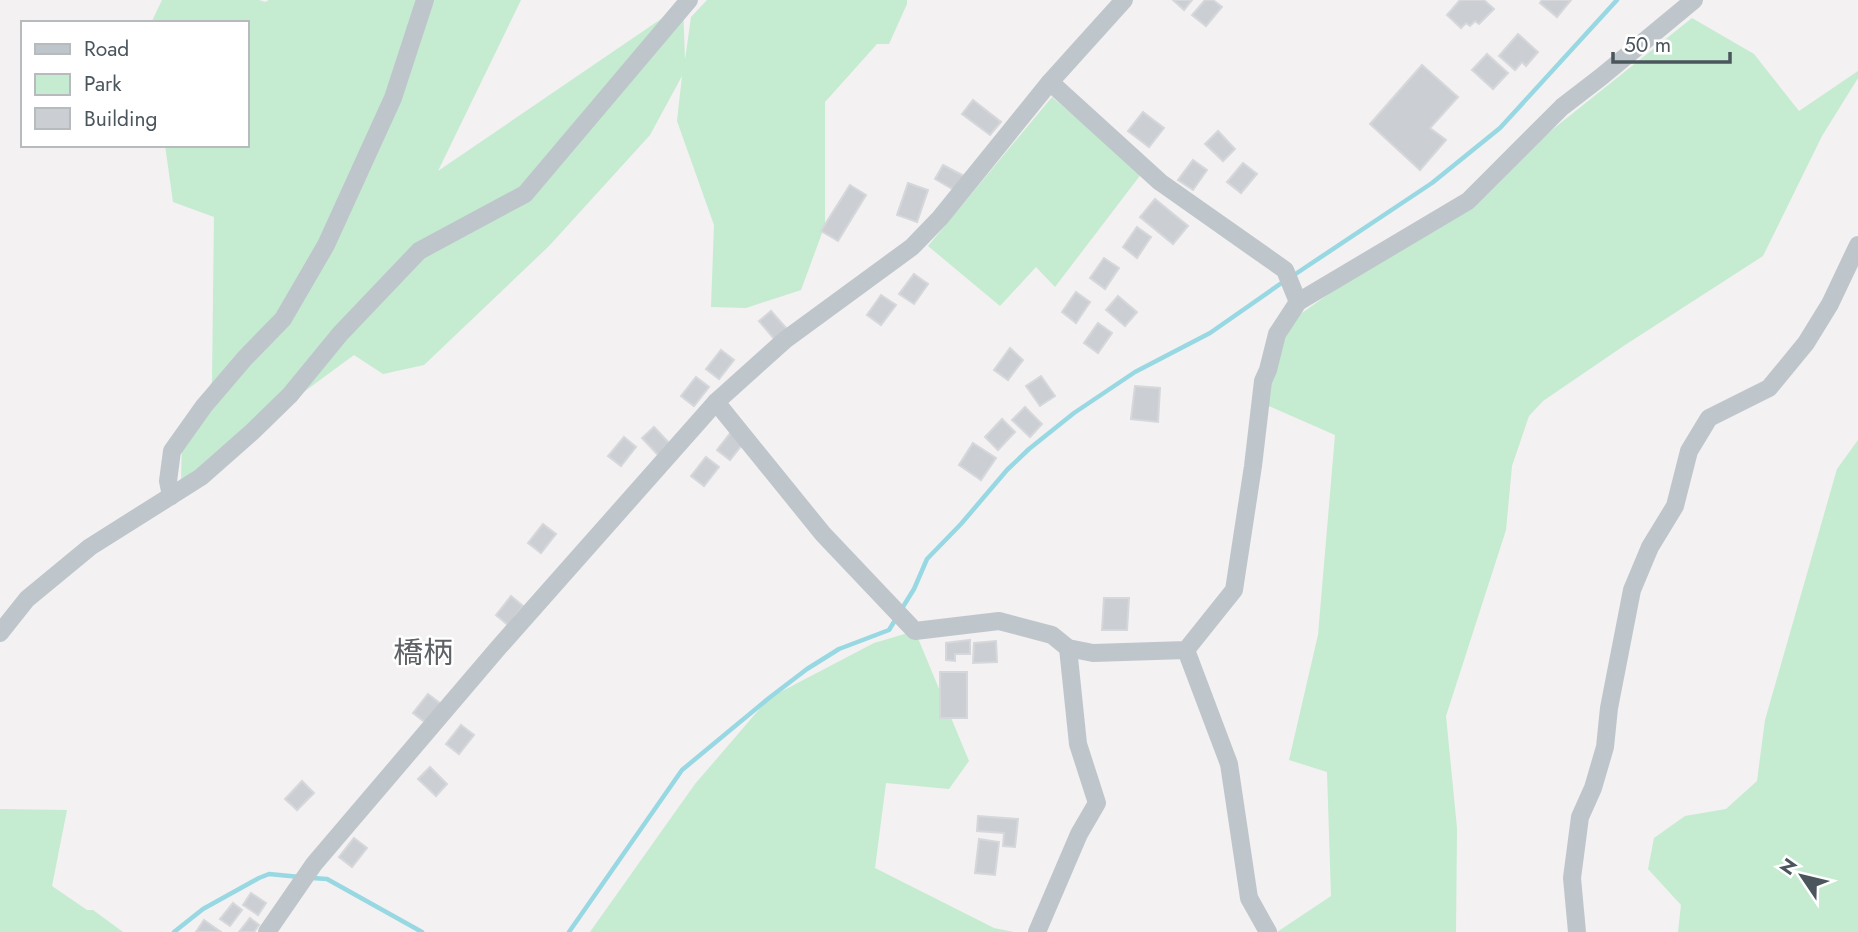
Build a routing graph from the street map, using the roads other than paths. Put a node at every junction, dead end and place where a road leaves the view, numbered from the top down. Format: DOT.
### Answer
graph roads {
  1 [pos="425,0"];
  2 [pos="689,0"];
  3 [pos="1124,0"];
  4 [pos="1695,0"];
  5 [pos="1050,82"];
  6 [pos="1858,245"];
  7 [pos="1295,295"];
  8 [pos="716,402"];
  9 [pos="171,496"];
  10 [pos="0,633"];
  11 [pos="1068,648"];
  12 [pos="1186,650"];
  13 [pos="267,932"];
  14 [pos="1037,932"];
  15 [pos="1268,932"];
  16 [pos="1577,932"];
  1 -- 9 [label="street"];
  2 -- 9 [label="street"];
  3 -- 5 [label="street"];
  4 -- 7 [label="street"];
  5 -- 7 [label="street"];
  5 -- 8 [label="street"];
  6 -- 16 [label="street"];
  7 -- 12 [label="street"];
  8 -- 11 [label="street"];
  8 -- 13 [label="street"];
  9 -- 10 [label="street"];
  11 -- 12 [label="street"];
  11 -- 14 [label="street"];
  12 -- 15 [label="street"];
}
